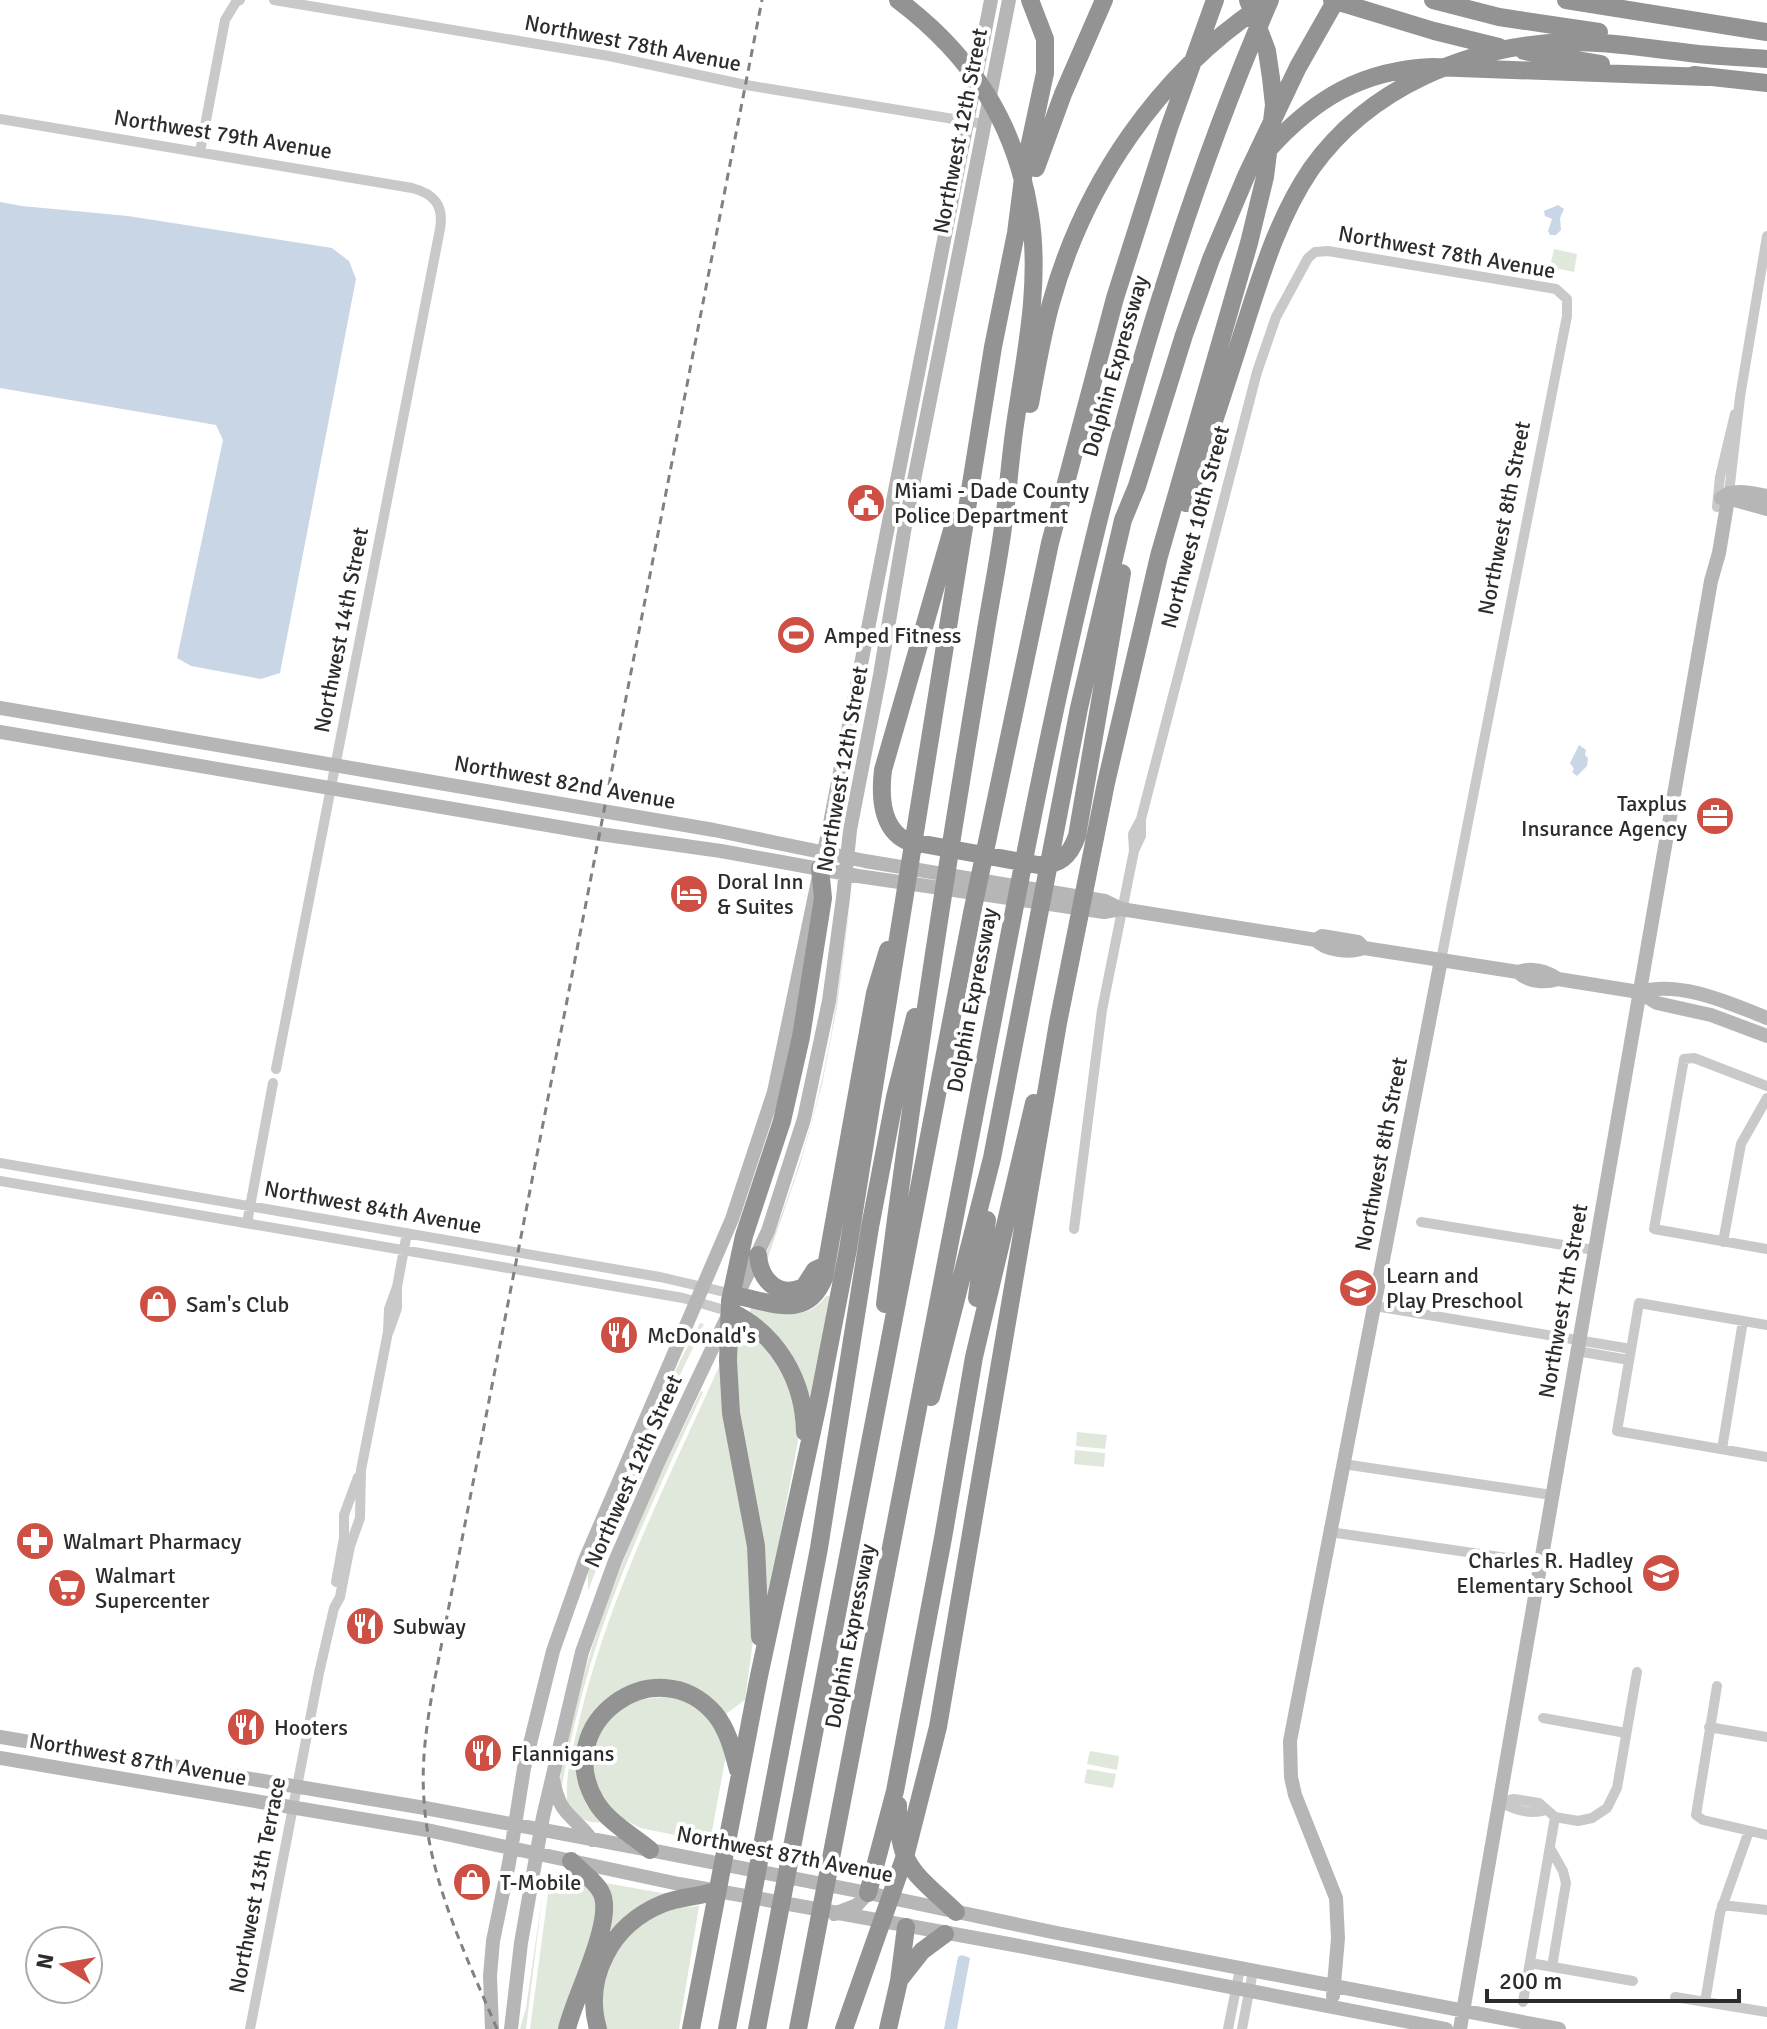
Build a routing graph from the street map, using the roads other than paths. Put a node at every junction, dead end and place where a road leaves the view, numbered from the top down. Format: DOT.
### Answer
graph roads {
  1 [pos="274,0"];
  2 [pos="898,0"];
  3 [pos="991,0"];
  4 [pos="1009,0"];
  5 [pos="1030,0"];
  6 [pos="1104,0"];
  7 [pos="1215,0"];
  8 [pos="1248,0"];
  9 [pos="1433,0"];
  10 [pos="1567,0"];
  11 [pos="238,1"];
  12 [pos="1269,1"];
  13 [pos="1332,4"];
  14 [pos="1767,32"];
  15 [pos="1550,34"];
  16 [pos="1767,59"];
  17 [pos="1706,77"];
  18 [pos="1767,83"];
  19 [pos="0,119"];
  20 [pos="967,121"];
  21 [pos="984,124"];
  22 [pos="200,152"];
  23 [pos="1247,174"];
  24 [pos="436,200"];
  25 [pos="1016,233"];
  26 [pos="1767,236"];
  27 [pos="1311,254"];
  28 [pos="1568,305"];
  29 [pos="1740,397"];
  30 [pos="1137,486"];
  31 [pos="1729,493"];
  32 [pos="1767,496"];
  33 [pos="967,507"];
  34 [pos="1717,507"];
  35 [pos="1760,508"];
  36 [pos="1719,525"];
  37 [pos="1003,529"];
  38 [pos="1711,581"];
  39 [pos="1145,619"];
  40 [pos="0,708"];
  41 [pos="0,732"];
  42 [pos="335,765"];
  43 [pos="331,788"];
  44 [pos="848,858"];
  45 [pos="822,860"];
  46 [pos="846,874"];
  47 [pos="905,902"];
  48 [pos="1121,909"];
  49 [pos="935,945"];
  50 [pos="1441,960"];
  51 [pos="1639,992"];
  52 [pos="1767,1018"];
  53 [pos="1058,1023"];
  54 [pos="1767,1036"];
  55 [pos="276,1069"];
  56 [pos="273,1083"];
  57 [pos="1767,1086"];
  58 [pos="1767,1098"];
  59 [pos="992,1158"];
  60 [pos="0,1163"];
  61 [pos="0,1181"];
  62 [pos="137,1187"];
  63 [pos="134,1204"];
  64 [pos="250,1206"];
  65 [pos="1421,1222"];
  66 [pos="247,1223"];
  67 [pos="1074,1229"];
  68 [pos="407,1233"];
  69 [pos="1723,1242"];
  70 [pos="848,1249"];
  71 [pos="1767,1249"];
  72 [pos="404,1250"];
  73 [pos="1594,1250"];
  74 [pos="748,1256"];
  75 [pos="826,1264"];
  76 [pos="703,1285"];
  77 [pos="696,1302"];
  78 [pos="735,1304"];
  79 [pos="1375,1306"];
  80 [pos="1743,1321"];
  81 [pos="1767,1325"];
  82 [pos="1578,1345"];
  83 [pos="1630,1354"];
  84 [pos="974,1357"];
  85 [pos="1722,1449"];
  86 [pos="1767,1457"];
  87 [pos="1343,1464"];
  88 [pos="803,1473"];
  89 [pos="864,1473"];
  90 [pos="903,1488"];
  91 [pos="1552,1495"];
  92 [pos="599,1525"];
  93 [pos="1330,1532"];
  94 [pos="626,1538"];
  95 [pos="819,1548"];
  96 [pos="1541,1563"];
  97 [pos="1637,1672"];
  98 [pos="759,1676"];
  99 [pos="1717,1686"];
  100 [pos="1543,1718"];
  101 [pos="1709,1727"];
  102 [pos="1626,1733"];
  103 [pos="0,1737"];
  104 [pos="1767,1737"];
  105 [pos="0,1758"];
  106 [pos="552,1772"];
  107 [pos="740,1776"];
  108 [pos="296,1787"];
  109 [pos="895,1791"];
  110 [pos="1500,1802"];
  111 [pos="293,1807"];
  112 [pos="1550,1813"];
  113 [pos="515,1826"];
  114 [pos="540,1830"];
  115 [pos="1749,1831"];
  116 [pos="1767,1835"];
  117 [pos="592,1840"];
  118 [pos="512,1847"];
  119 [pos="1550,1848"];
  120 [pos="650,1850"];
  121 [pos="536,1852"];
  122 [pos="571,1861"];
  123 [pos="716,1891"];
  124 [pos="878,1894"];
  125 [pos="1722,1905"];
  126 [pos="1767,1910"];
  127 [pos="956,1912"];
  128 [pos="834,1914"];
  129 [pos="906,1927"];
  130 [pos="945,1934"];
  131 [pos="1530,1963"];
  132 [pos="1552,1967"];
  133 [pos="1246,1970"];
  134 [pos="899,1981"];
  135 [pos="1633,1981"];
  136 [pos="1333,1987"];
  137 [pos="1243,1989"];
  138 [pos="1675,1997"];
  139 [pos="1523,2002"];
  140 [pos="1705,2002"];
  141 [pos="1333,2007"];
  142 [pos="1463,2012"];
  143 [pos="1767,2012"];
  144 [pos="250,2029"];
  145 [pos="492,2029"];
  146 [pos="511,2029"];
  147 [pos="567,2029"];
  148 [pos="598,2029"];
  149 [pos="691,2029"];
  150 [pos="727,2029"];
  151 [pos="757,2029"];
  152 [pos="798,2029"];
  153 [pos="844,2029"];
  154 [pos="888,2029"];
  155 [pos="1228,2029"];
  156 [pos="1242,2029"];
  157 [pos="1446,2029"];
  158 [pos="1460,2029"];
  159 [pos="1559,2029"];
  1 -- 20 [label="street, Northwest 78th Avenue"];
  2 -- 37 [label="highway"];
  3 -- 20 [label="main road, Northwest 12th Street"];
  4 -- 21 [label="main road, Northwest 12th Street"];
  5 -- 25 [label="highway"];
  6 -- 25 [label="highway"];
  7 -- 89 [label="highway, Dolphin Expressway"];
  8 -- 39 [label="highway"];
  9 -- 15 [label="highway"];
  10 -- 14 [label="highway"];
  11 -- 22 [label="street"];
  12 -- 37 [label="highway"];
  12 -- 90 [label="highway, Dolphin Expressway"];
  13 -- 17 [label="highway"];
  13 -- 23 [label="highway"];
  15 -- 16 [label="highway"];
  15 -- 39 [label="highway"];
  17 -- 18 [label="highway"];
  17 -- 23 [label="highway"];
  19 -- 22 [label="street, Northwest 79th Avenue"];
  20 -- 21 [label="street, Northwest 78th Avenue"];
  20 -- 45 [label="main road, Northwest 12th Street"];
  21 -- 44 [label="main road, Northwest 12th Street"];
  22 -- 24 [label="street, Northwest 79th Avenue"];
  23 -- 30 [label="highway"];
  24 -- 42 [label="street, Northwest 14th Street"];
  25 -- 33 [label="highway"];
  26 -- 29 [label="street, Northwest 7th Street"];
  27 -- 28 [label="street, Northwest 78th Avenue"];
  27 -- 48 [label="street, Northwest 10th Street"];
  28 -- 50 [label="street, Northwest 8th Street"];
  29 -- 31 [label="street, Northwest 7th Street"];
  29 -- 34 [label="street, Northwest 7th Street"];
  30 -- 33 [label="highway"];
  30 -- 59 [label="highway"];
  31 -- 32 [label="main road"];
  31 -- 34 [label="main road"];
  31 -- 35 [label="main road"];
  31 -- 36 [label="main road, Northwest 7th Street"];
  33 -- 47 [label="highway"];
  34 -- 36 [label="main road, Northwest 7th Street"];
  35 -- 36 [label="main road"];
  36 -- 38 [label="main road, Northwest 7th Street"];
  36 -- 38 [label="main road, Northwest 7th Street"];
  37 -- 49 [label="highway"];
  38 -- 51 [label="main road, Northwest 7th Street"];
  39 -- 53 [label="highway"];
  40 -- 42 [label="main road, Northwest 82nd Avenue"];
  41 -- 43 [label="main road, Northwest 82nd Avenue"];
  42 -- 43 [label="street, Northwest 14th Street"];
  42 -- 45 [label="main road, Northwest 82nd Avenue"];
  43 -- 45 [label="main road, Northwest 82nd Avenue"];
  43 -- 55 [label="street, Northwest 14th Street"];
  44 -- 45 [label="main road, Northwest 82nd Avenue"];
  44 -- 46 [label="main road, Northwest 12th Street"];
  44 -- 48 [label="main road, Northwest 82nd Avenue"];
  45 -- 46 [label="main road, Northwest 82nd Avenue"];
  45 -- 74 [label="highway"];
  45 -- 76 [label="main road, Northwest 12th Street"];
  46 -- 48 [label="main road, Northwest 82nd Avenue"];
  46 -- 74 [label="main road, Northwest 12th Street"];
  47 -- 70 [label="highway"];
  47 -- 75 [label="highway"];
  48 -- 50 [label="main road, Northwest 82nd Avenue"];
  48 -- 67 [label="street, Northwest 10th Street"];
  49 -- 89 [label="highway"];
  49 -- 95 [label="highway"];
  50 -- 51 [label="main road, Northwest 82nd Avenue"];
  50 -- 79 [label="main road, Northwest 8th Street"];
  51 -- 52 [label="main road, Northwest 82nd Avenue"];
  51 -- 54 [label="main road, Northwest 82nd Avenue"];
  51 -- 73 [label="main road, Northwest 7th Street"];
  53 -- 84 [label="highway"];
  53 -- 153 [label="highway"];
  56 -- 64 [label="street"];
  57 -- 69 [label="street"];
  58 -- 69 [label="street"];
  59 -- 84 [label="highway"];
  59 -- 90 [label="highway"];
  60 -- 62 [label="street, Northwest 84th Avenue"];
  61 -- 63 [label="street, Northwest 84th Avenue"];
  62 -- 63 [label="street"];
  62 -- 64 [label="street, Northwest 84th Avenue"];
  63 -- 66 [label="street, Northwest 84th Avenue"];
  64 -- 66 [label="street"];
  64 -- 68 [label="street, Northwest 84th Avenue"];
  65 -- 73 [label="street"];
  66 -- 72 [label="street, Northwest 84th Avenue"];
  68 -- 72 [label="street, Northwest 13th Terrace"];
  68 -- 76 [label="street, Northwest 84th Avenue"];
  69 -- 71 [label="street"];
  70 -- 88 [label="highway"];
  70 -- 95 [label="highway"];
  72 -- 77 [label="street, Northwest 84th Avenue"];
  72 -- 108 [label="street, Northwest 13th Terrace"];
  73 -- 82 [label="main road, Northwest 7th Street"];
  74 -- 75 [label="highway"];
  74 -- 78 [label="main road, Northwest 12th Street"];
  74 -- 98 [label="highway"];
  75 -- 78 [label="highway"];
  76 -- 77 [label="main road, Northwest 12th Street"];
  76 -- 78 [label="street, Northwest 84th Avenue"];
  77 -- 78 [label="street, Northwest 84th Avenue"];
  77 -- 92 [label="main road, Northwest 12th Street"];
  78 -- 88 [label="highway"];
  78 -- 94 [label="main road, Northwest 12th Street"];
  79 -- 82 [label="street"];
  79 -- 87 [label="main road, Northwest 8th Street"];
  80 -- 81 [label="street"];
  80 -- 83 [label="street"];
  80 -- 85 [label="street"];
  82 -- 83 [label="street"];
  82 -- 91 [label="main road, Northwest 7th Street"];
  83 -- 85 [label="street"];
  84 -- 109 [label="highway"];
  85 -- 86 [label="street"];
  87 -- 91 [label="street"];
  87 -- 93 [label="main road, Northwest 8th Street"];
  88 -- 98 [label="highway"];
  89 -- 151 [label="highway, Dolphin Expressway"];
  90 -- 152 [label="highway, Dolphin Expressway"];
  91 -- 96 [label="main road, Northwest 7th Street"];
  92 -- 94 [label="main road"];
  92 -- 113 [label="main road, Northwest 12th Street"];
  93 -- 96 [label="street"];
  93 -- 136 [label="main road, Northwest 8th Street"];
  94 -- 106 [label="main road, Northwest 12th Street"];
  95 -- 150 [label="highway"];
  96 -- 110 [label="main road, Northwest 7th Street"];
  97 -- 102 [label="street"];
  98 -- 107 [label="highway"];
  99 -- 101 [label="street"];
  100 -- 102 [label="street"];
  101 -- 104 [label="street"];
  101 -- 115 [label="street"];
  102 -- 112 [label="street"];
  103 -- 108 [label="main road, Northwest 87th Avenue"];
  105 -- 111 [label="main road, Northwest 87th Avenue"];
  106 -- 114 [label="main road, Northwest 12th Street"];
  106 -- 117 [label="main road"];
  107 -- 120 [label="highway"];
  107 -- 149 [label="highway"];
  108 -- 111 [label="street, Northwest 13th Terrace"];
  108 -- 113 [label="main road, Northwest 87th Avenue"];
  109 -- 124 [label="highway"];
  109 -- 127 [label="highway"];
  110 -- 112 [label="street"];
  110 -- 142 [label="main road, Northwest 7th Street"];
  111 -- 118 [label="main road, Northwest 87th Avenue"];
  111 -- 144 [label="street, Northwest 13th Terrace"];
  112 -- 119 [label="street"];
  113 -- 114 [label="main road, Northwest 87th Avenue"];
  113 -- 118 [label="main road, Northwest 12th Street"];
  114 -- 117 [label="main road, Northwest 87th Avenue"];
  114 -- 121 [label="main road, Northwest 12th Street"];
  115 -- 116 [label="street"];
  115 -- 125 [label="street"];
  117 -- 120 [label="main road, Northwest 87th Avenue"];
  118 -- 121 [label="main road, Northwest 87th Avenue"];
  118 -- 145 [label="main road, Northwest 12th Street"];
  119 -- 131 [label="street"];
  119 -- 132 [label="street"];
  120 -- 124 [label="main road, Northwest 87th Avenue"];
  121 -- 122 [label="main road, Northwest 87th Avenue"];
  121 -- 146 [label="main road, Northwest 12th Street"];
  122 -- 123 [label="main road, Northwest 87th Avenue"];
  122 -- 147 [label="highway"];
  123 -- 128 [label="main road, Northwest 87th Avenue"];
  123 -- 148 [label="highway"];
  124 -- 127 [label="main road, Northwest 87th Avenue"];
  124 -- 128 [label="main road"];
  124 -- 129 [label="main road"];
  125 -- 126 [label="street"];
  125 -- 140 [label="street"];
  127 -- 133 [label="main road, Northwest 87th Avenue"];
  128 -- 129 [label="main road, Northwest 87th Avenue"];
  129 -- 130 [label="main road, Northwest 87th Avenue"];
  129 -- 134 [label="highway"];
  130 -- 134 [label="highway"];
  130 -- 137 [label="main road, Northwest 87th Avenue"];
  131 -- 132 [label="street"];
  131 -- 139 [label="street"];
  132 -- 135 [label="street"];
  133 -- 136 [label="main road, Northwest 87th Avenue"];
  133 -- 137 [label="street"];
  134 -- 154 [label="highway"];
  136 -- 141 [label="main road, Northwest 8th Street"];
  136 -- 142 [label="main road, Northwest 87th Avenue"];
  137 -- 141 [label="main road, Northwest 87th Avenue"];
  137 -- 155 [label="street"];
  137 -- 156 [label="street"];
  138 -- 140 [label="street"];
  140 -- 143 [label="street"];
  141 -- 157 [label="main road, Northwest 87th Avenue"];
  142 -- 158 [label="main road, Northwest 7th Street"];
  142 -- 159 [label="main road, Northwest 87th Avenue"];
}
